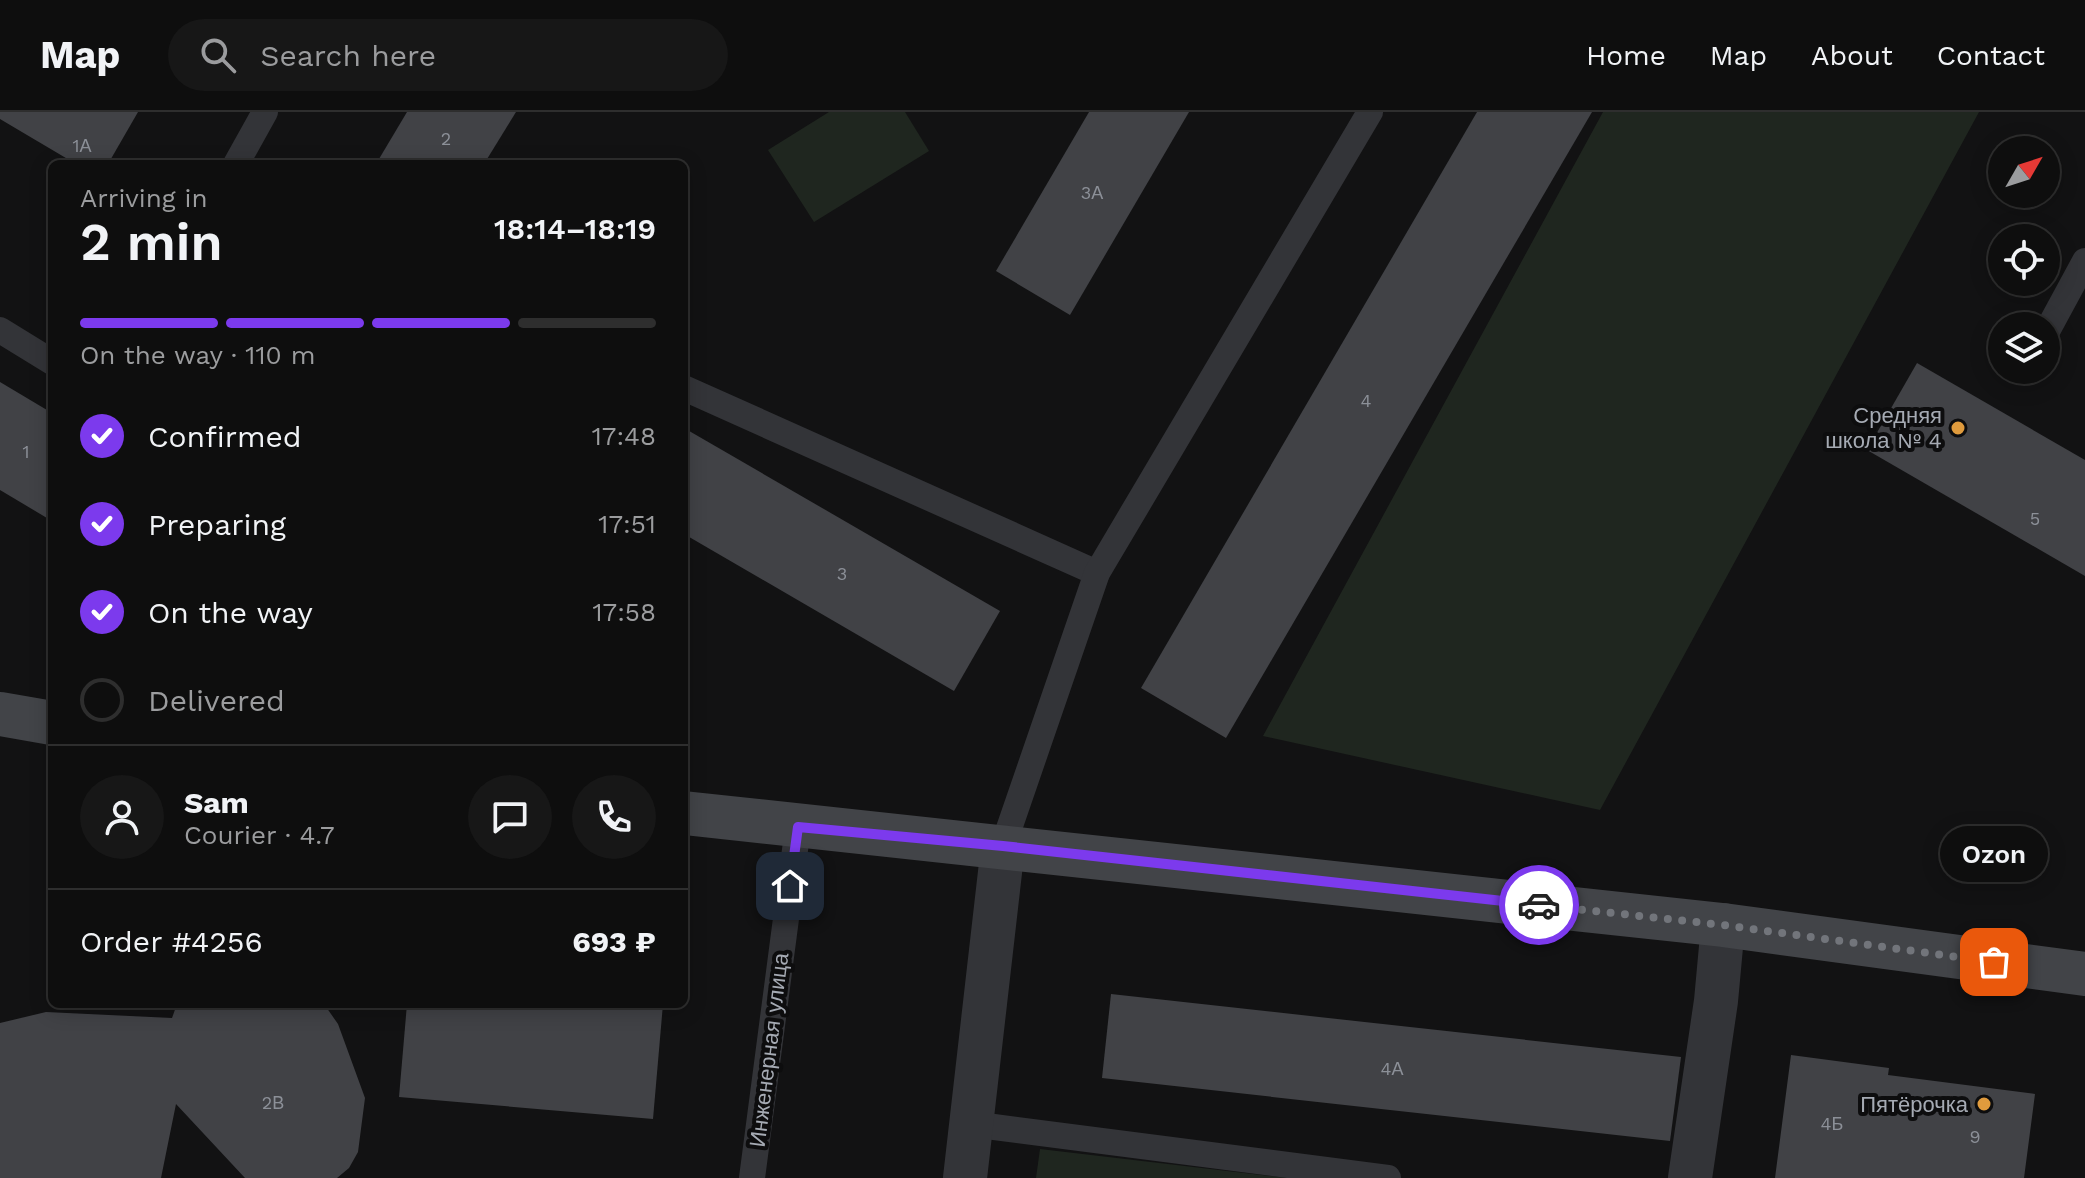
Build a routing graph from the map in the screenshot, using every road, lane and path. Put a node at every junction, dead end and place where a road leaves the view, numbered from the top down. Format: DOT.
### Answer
graph roads {
  1 [pos="265,112"];
  2 [pos="1370,112"];
  3 [pos="238,160"];
  4 [pos="2085,261"];
  5 [pos="2057,312"];
  6 [pos="0,330"];
  7 [pos="48,360"];
  8 [pos="688,390"];
  9 [pos="1097,573"];
  10 [pos="0,714"];
  11 [pos="48,722"];
  12 [pos="688,813"];
  13 [pos="798,827"];
  14 [pos="1003,846"];
  15 [pos="1723,925"];
  16 [pos="2085,974"];
  17 [pos="971,1124"];
  18 [pos="752,1178"];
  19 [pos="965,1178"];
  20 [pos="1388,1178"];
  21 [pos="1690,1178"];
  1 -- 3 [label="lane"];
  2 -- 9 [label="lane"];
  4 -- 5 [label="lane"];
  6 -- 7 [label="lane"];
  8 -- 9 [label="lane"];
  9 -- 14 [label="lane"];
  10 -- 11 [label="street"];
  12 -- 13 [label="street"];
  13 -- 14 [label="street"];
  13 -- 18 [label="lane, Инженерная улица"];
  14 -- 15 [label="street"];
  14 -- 17 [label="street"];
  15 -- 16 [label="street"];
  15 -- 21 [label="street"];
  17 -- 19 [label="street"];
  17 -- 20 [label="lane"];
}
